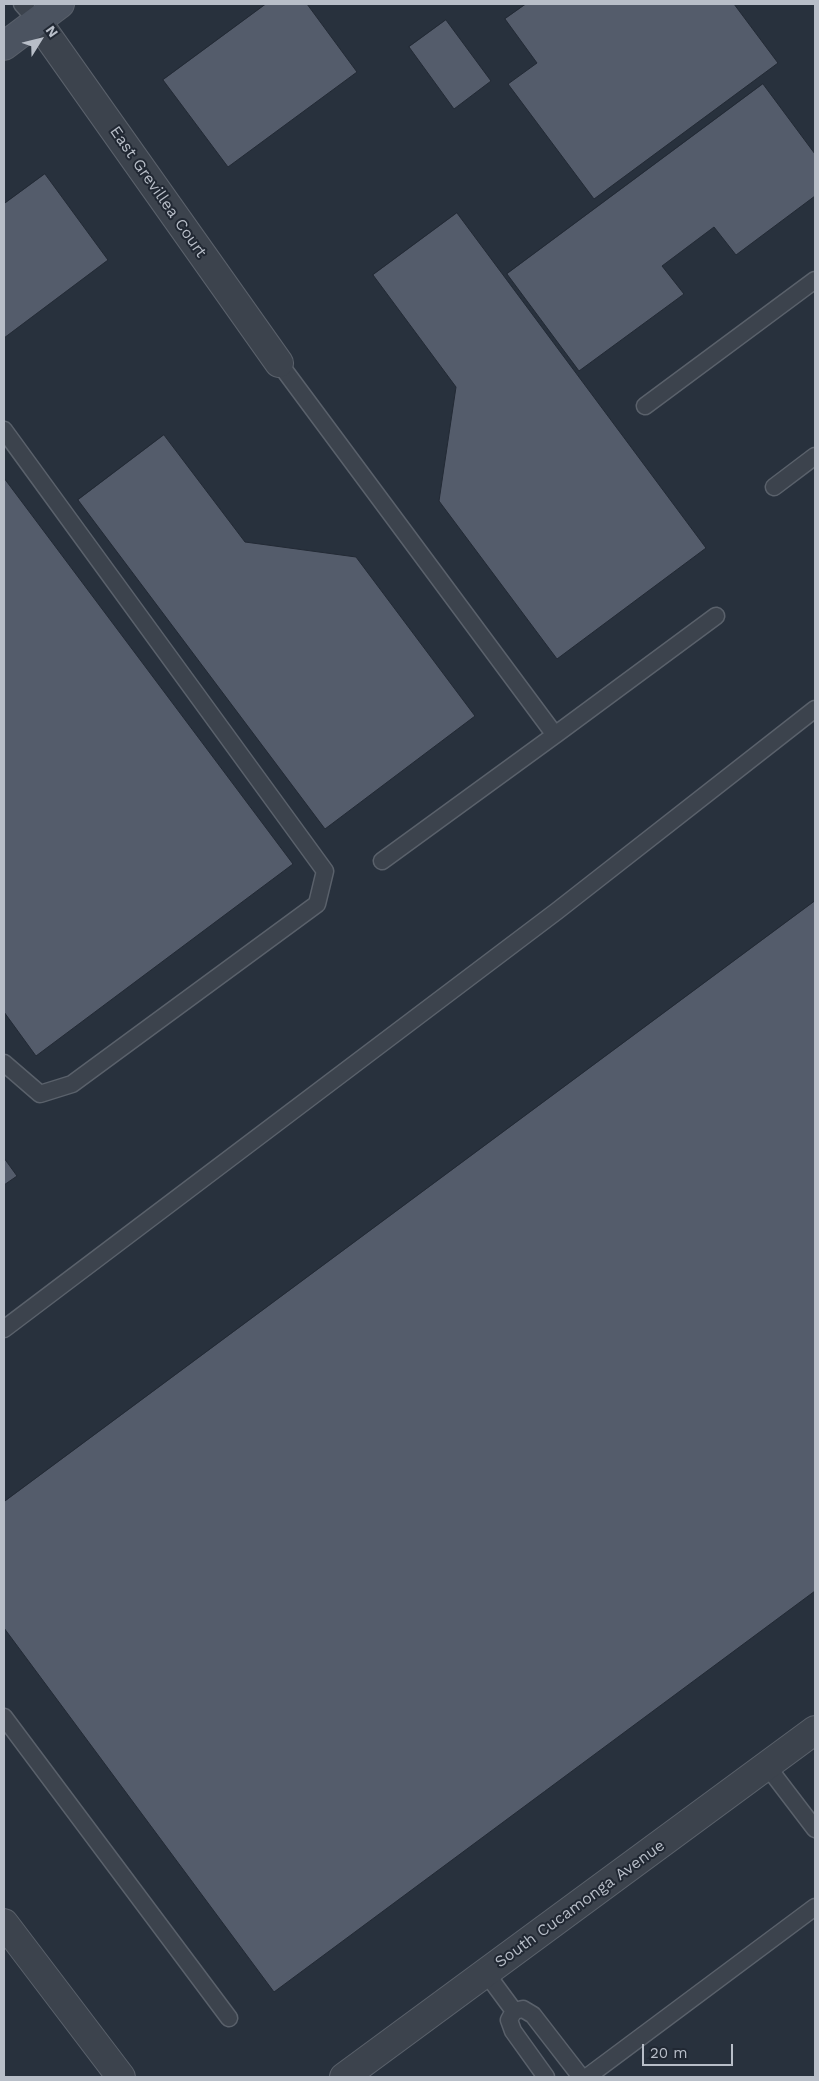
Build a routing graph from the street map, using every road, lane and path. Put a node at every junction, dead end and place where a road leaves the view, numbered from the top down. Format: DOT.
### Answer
graph roads {
  1 [pos="60,4"];
  2 [pos="30,12"];
  3 [pos="4,46"];
  4 [pos="815,280"];
  5 [pos="279,363"];
  6 [pos="645,406"];
  7 [pos="4,430"];
  8 [pos="815,456"];
  9 [pos="774,487"];
  10 [pos="716,616"];
  11 [pos="815,709"];
  12 [pos="555,735"];
  13 [pos="382,861"];
  14 [pos="4,1064"];
  15 [pos="4,1329"];
  16 [pos="4,1717"];
  17 [pos="815,1730"];
  18 [pos="767,1766"];
  19 [pos="815,1829"];
  20 [pos="815,1906"];
  21 [pos="4,1923"];
  22 [pos="486,1973"];
  23 [pos="514,2011"];
  24 [pos="229,2018"];
  25 [pos="121,2077"];
  26 [pos="344,2077"];
  27 [pos="546,2077"];
  28 [pos="581,2077"];
  29 [pos="587,2077"];
  1 -- 2 [label="street"];
  2 -- 3 [label="street"];
  2 -- 5 [label="street, East Grevillea Court"];
  4 -- 6 [label="lane"];
  5 -- 12 [label="lane"];
  7 -- 14 [label="lane"];
  8 -- 9 [label="lane"];
  10 -- 12 [label="lane"];
  11 -- 15 [label="lane"];
  12 -- 13 [label="lane"];
  16 -- 24 [label="lane"];
  17 -- 18 [label="street, South Cucamonga Avenue"];
  18 -- 19 [label="lane"];
  18 -- 22 [label="street, South Cucamonga Avenue"];
  20 -- 29 [label="lane"];
  21 -- 25 [label="street"];
  22 -- 23 [label="lane"];
  22 -- 26 [label="street, South Cucamonga Avenue"];
  23 -- 27 [label="lane"];
  23 -- 28 [label="lane"];
}
